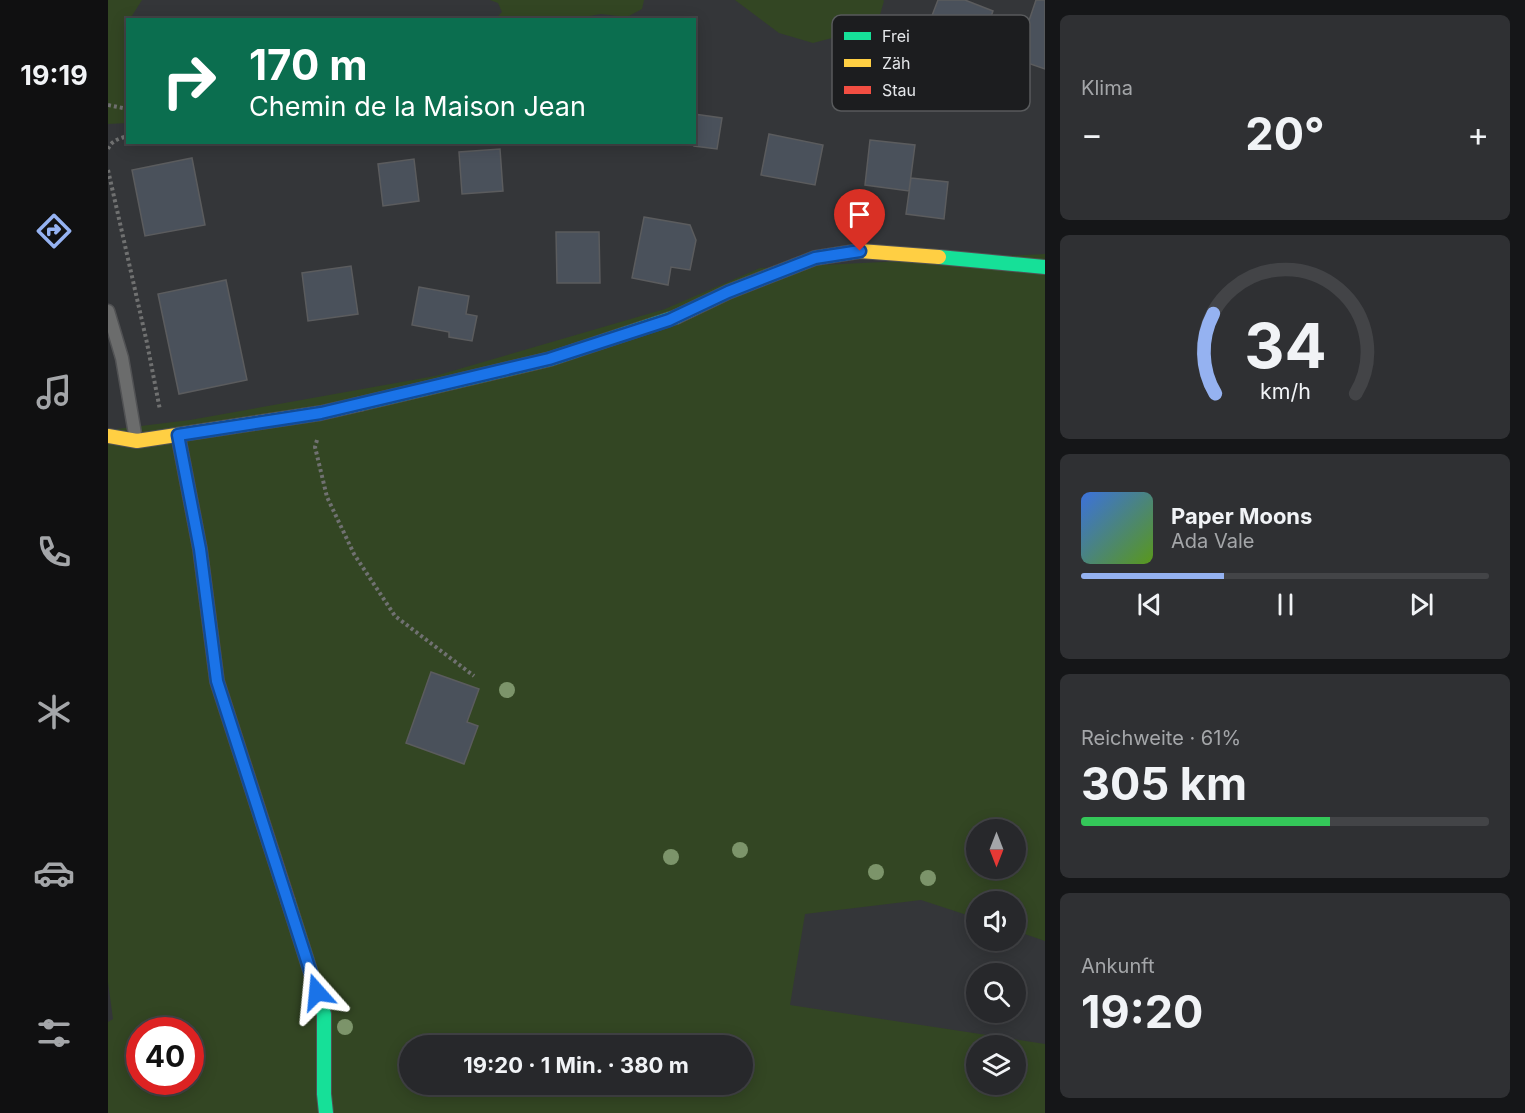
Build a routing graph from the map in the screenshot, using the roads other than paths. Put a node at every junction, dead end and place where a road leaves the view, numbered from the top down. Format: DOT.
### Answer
graph roads {
  1 [pos="1045,267"];
  2 [pos="108,311"];
  3 [pos="178,435"];
  4 [pos="108,436"];
  5 [pos="137,441"];
  6 [pos="326,1113"];
  1 -- 3 [label="street"];
  2 -- 5 [label="lane"];
  3 -- 5 [label="street"];
  3 -- 6 [label="street"];
  4 -- 5 [label="street"];
}
